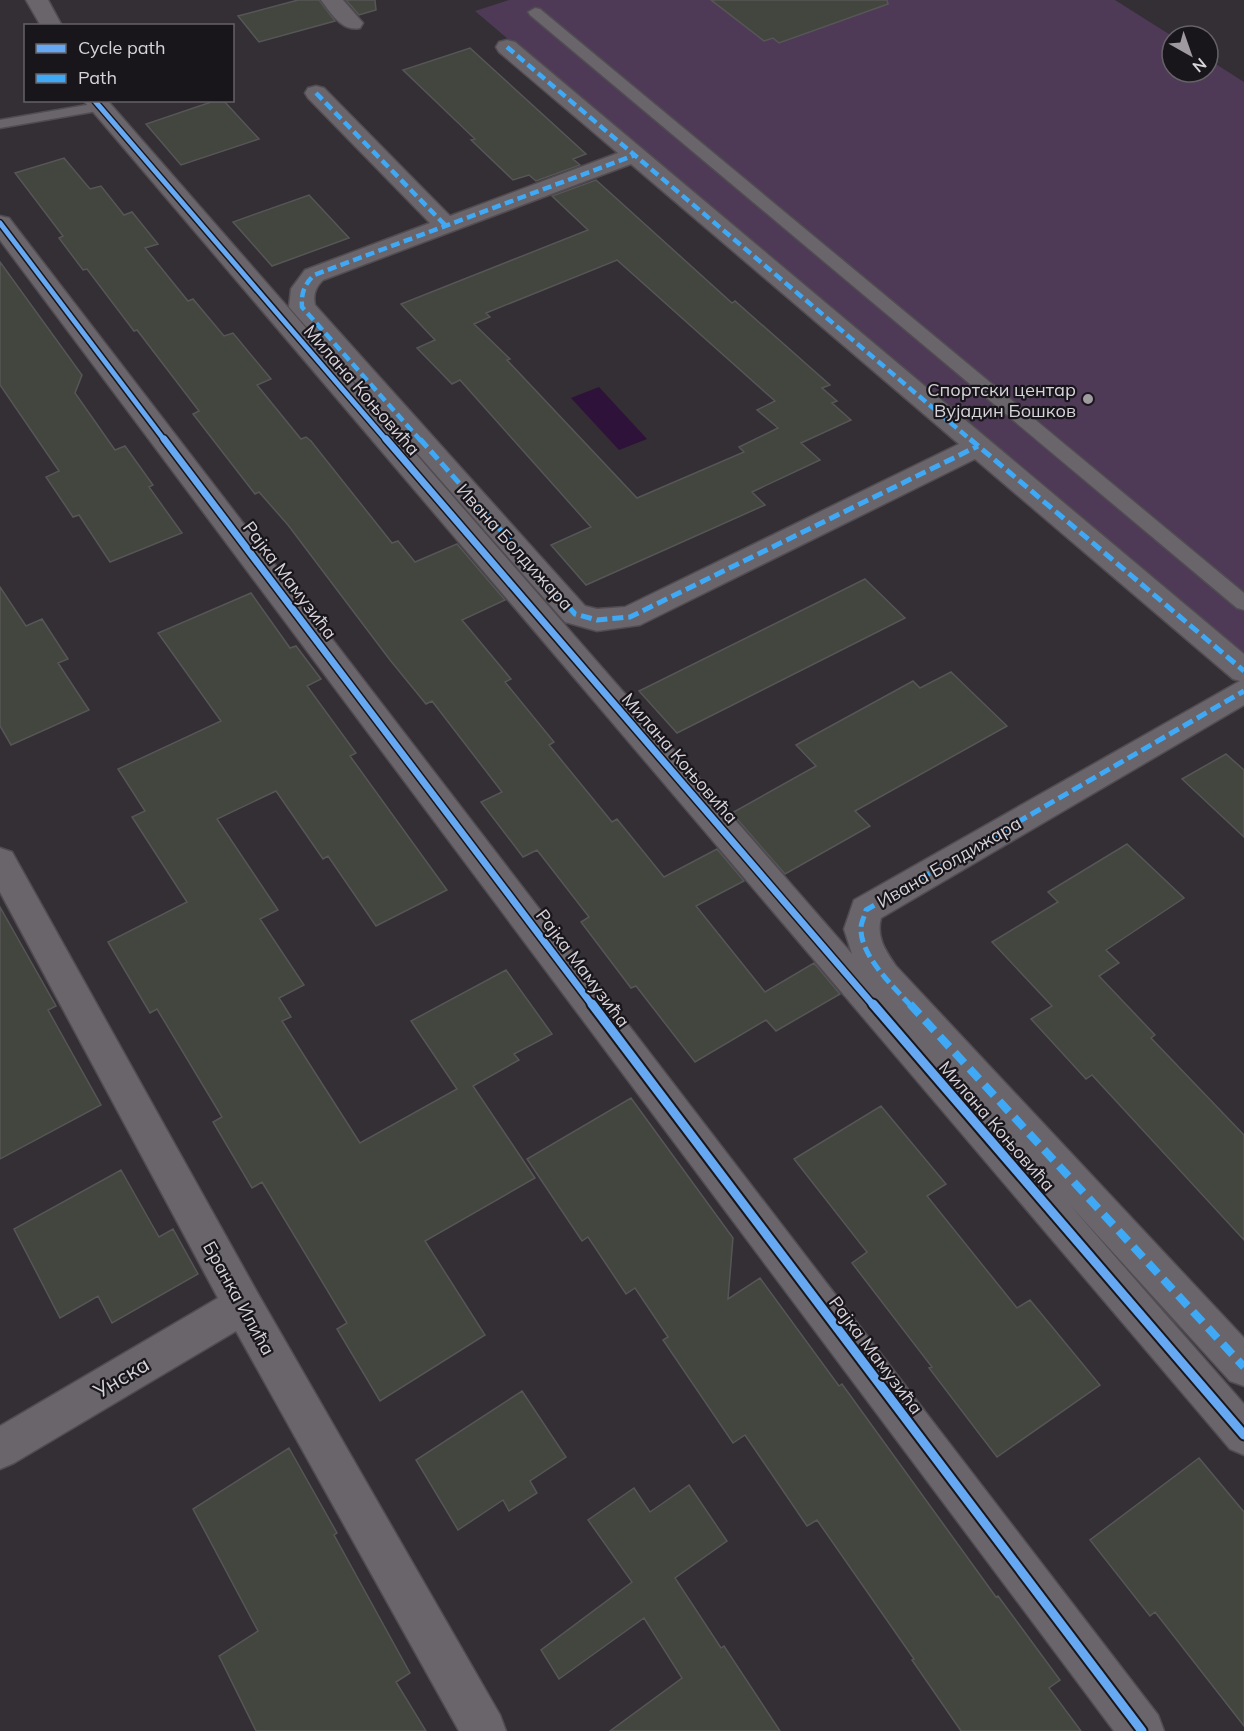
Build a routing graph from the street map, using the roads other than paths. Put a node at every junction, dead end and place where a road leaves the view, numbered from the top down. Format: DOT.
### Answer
graph roads {
  1 [pos="37,0"];
  2 [pos="332,0"];
  3 [pos="535,12"];
  4 [pos="351,23"];
  5 [pos="51,24"];
  6 [pos="507,47"];
  7 [pos="316,93"];
  8 [pos="96,104"];
  9 [pos="0,124"];
  10 [pos="635,155"];
  11 [pos="0,223"];
  12 [pos="446,226"];
  13 [pos="978,446"];
  14 [pos="1244,603"];
  15 [pos="1244,671"];
  16 [pos="1244,691"];
  17 [pos="0,861"];
  18 [pos="243,1305"];
  19 [pos="1244,1367"];
  20 [pos="1244,1435"];
  21 [pos="0,1449"];
  22 [pos="484,1731"];
  23 [pos="1142,1731"];
  1 -- 5 [label="street"];
  2 -- 4 [label="street"];
  3 -- 14 [label="lane"];
  6 -- 10 [label="street"];
  7 -- 12 [label="street"];
  8 -- 9 [label="lane"];
  8 -- 20 [label="street, Милана Коњовића"];
  10 -- 12 [label="street, Ивана Болдижара"];
  10 -- 13 [label="street"];
  11 -- 23 [label="street, Рајка Мамузића"];
  12 -- 13 [label="street, Ивана Болдижара"];
  13 -- 15 [label="street"];
  16 -- 19 [label="street, Ивана Болдижара"];
  17 -- 18 [label="street, Бранка Илића"];
  18 -- 21 [label="street, Унска"];
  18 -- 22 [label="street, Бранка Илића"];
}
